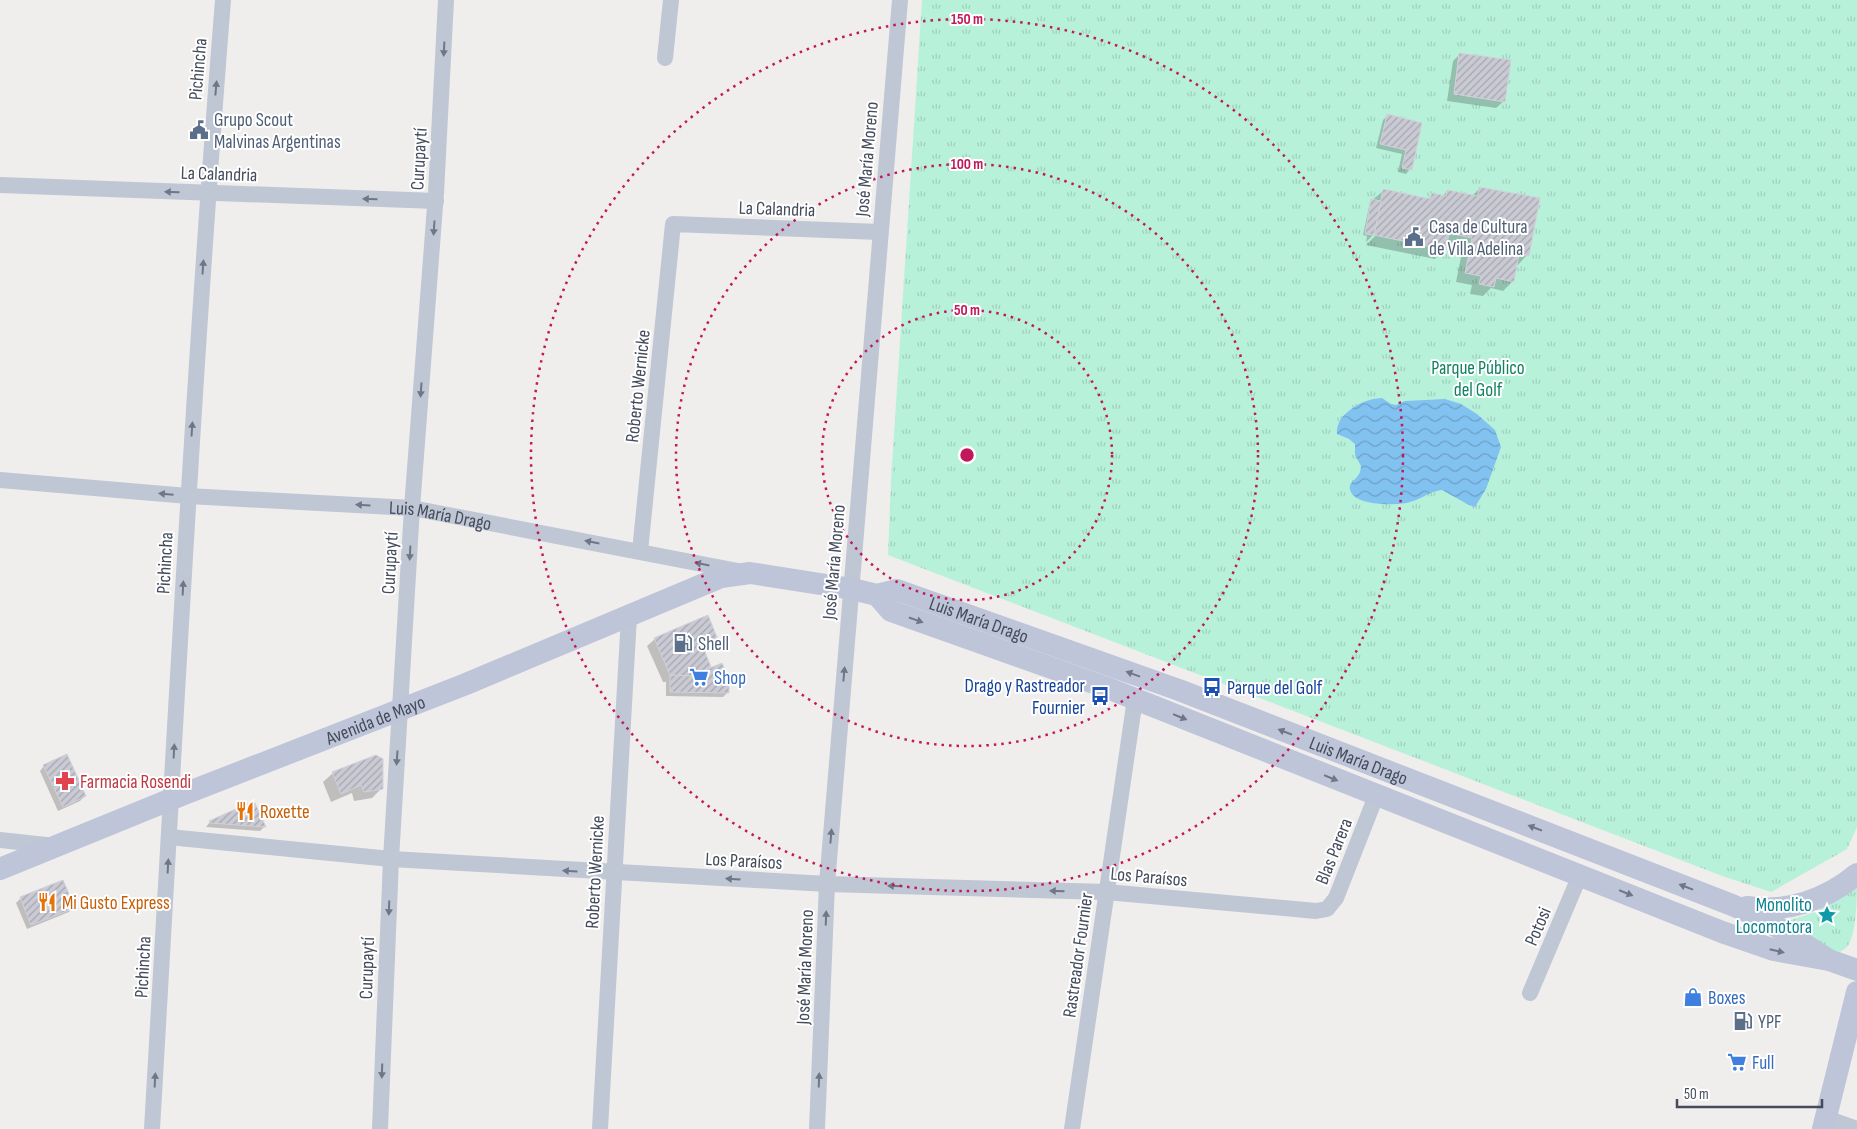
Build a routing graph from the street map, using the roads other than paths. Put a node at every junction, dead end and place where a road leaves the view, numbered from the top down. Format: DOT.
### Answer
graph roads {
  1 [pos="223,0"];
  2 [pos="446,0"];
  3 [pos="671,0"];
  4 [pos="900,0"];
  5 [pos="664,58"];
  6 [pos="0,185"];
  7 [pos="207,193"];
  8 [pos="436,201"];
  9 [pos="673,224"];
  10 [pos="880,232"];
  11 [pos="0,480"];
  12 [pos="188,496"];
  13 [pos="412,508"];
  14 [pos="640,551"];
  15 [pos="750,573"];
  16 [pos="852,589"];
  17 [pos="877,595"];
  18 [pos="629,616"];
  19 [pos="1135,699"];
  20 [pos="401,710"];
  21 [pos="1376,796"];
  22 [pos="171,799"];
  23 [pos="169,837"];
  24 [pos="0,840"];
  25 [pos="58,846"];
  26 [pos="391,860"];
  27 [pos="0,869"];
  28 [pos="614,873"];
  29 [pos="1857,874"];
  30 [pos="1580,875"];
  31 [pos="827,884"];
  32 [pos="1106,892"];
  33 [pos="1732,905"];
  34 [pos="1316,912"];
  35 [pos="1829,960"];
  36 [pos="1857,970"];
  37 [pos="1857,992"];
  38 [pos="1530,993"];
  39 [pos="1824,1124"];
  40 [pos="152,1129"];
  41 [pos="380,1129"];
  42 [pos="600,1129"];
  43 [pos="817,1129"];
  44 [pos="1072,1129"];
  45 [pos="1857,1129"];
  7 -- 1 [label="street, Pichincha, one-way"];
  2 -- 8 [label="street, Curupaytí, one-way"];
  3 -- 5 [label="street"];
  4 -- 10 [label="street, José María Moreno"];
  7 -- 6 [label="street, La Calandria, one-way"];
  8 -- 7 [label="street, La Calandria, one-way"];
  12 -- 7 [label="street, Pichincha, one-way"];
  8 -- 13 [label="street, Curupaytí, one-way"];
  9 -- 10 [label="street, La Calandria"];
  9 -- 14 [label="street, Roberto Wernicke"];
  10 -- 16 [label="street, José María Moreno"];
  12 -- 11 [label="street, Luis María Drago, one-way"];
  13 -- 12 [label="street, Luis María Drago, one-way"];
  22 -- 12 [label="street, Pichincha, one-way"];
  14 -- 13 [label="street, Luis María Drago, one-way"];
  13 -- 20 [label="street, Curupaytí, one-way"];
  15 -- 14 [label="street, Luis María Drago, one-way"];
  15 -- 16 [label="main road, Luis María Drago"];
  15 -- 18 [label="main road, Avenida de Mayo"];
  16 -- 17 [label="main road, Luis María Drago"];
  31 -- 16 [label="street, José María Moreno, one-way"];
  17 -- 19 [label="main road, Luis María Drago, one-way"];
  33 -- 17 [label="main road, Luis María Drago, one-way"];
  18 -- 20 [label="main road, Avenida de Mayo"];
  18 -- 28 [label="street, Roberto Wernicke"];
  19 -- 21 [label="main road, Luis María Drago, one-way"];
  19 -- 32 [label="street, Rastreador Fournier"];
  20 -- 22 [label="main road, Avenida de Mayo"];
  20 -- 26 [label="street, Curupaytí, one-way"];
  21 -- 30 [label="main road, Luis María Drago"];
  21 -- 34 [label="street, Blas Parera"];
  22 -- 23 [label="street, Pichincha"];
  22 -- 25 [label="main road, Avenida de Mayo"];
  23 -- 26 [label="street, Los Paraísos"];
  40 -- 23 [label="street, Pichincha, one-way"];
  24 -- 25 [label="street"];
  25 -- 27 [label="main road, Avenida de Mayo"];
  28 -- 26 [label="street, Los Paraísos, one-way"];
  26 -- 41 [label="street, Curupaytí, one-way"];
  31 -- 28 [label="street, Los Paraísos, one-way"];
  28 -- 42 [label="street, Roberto Wernicke"];
  29 -- 33 [label="main road"];
  30 -- 35 [label="main road, Luis María Drago, one-way"];
  30 -- 38 [label="street, Potosi"];
  32 -- 31 [label="street, Los Paraísos, one-way"];
  43 -- 31 [label="street, José María Moreno, one-way"];
  32 -- 34 [label="street, Los Paraísos"];
  32 -- 44 [label="street, Rastreador Fournier"];
  33 -- 35 [label="main road, Luis María Drago"];
  35 -- 36 [label="main road, Luis María Drago"];
  37 -- 39 [label="main road"];
  39 -- 45 [label="street"];
}
